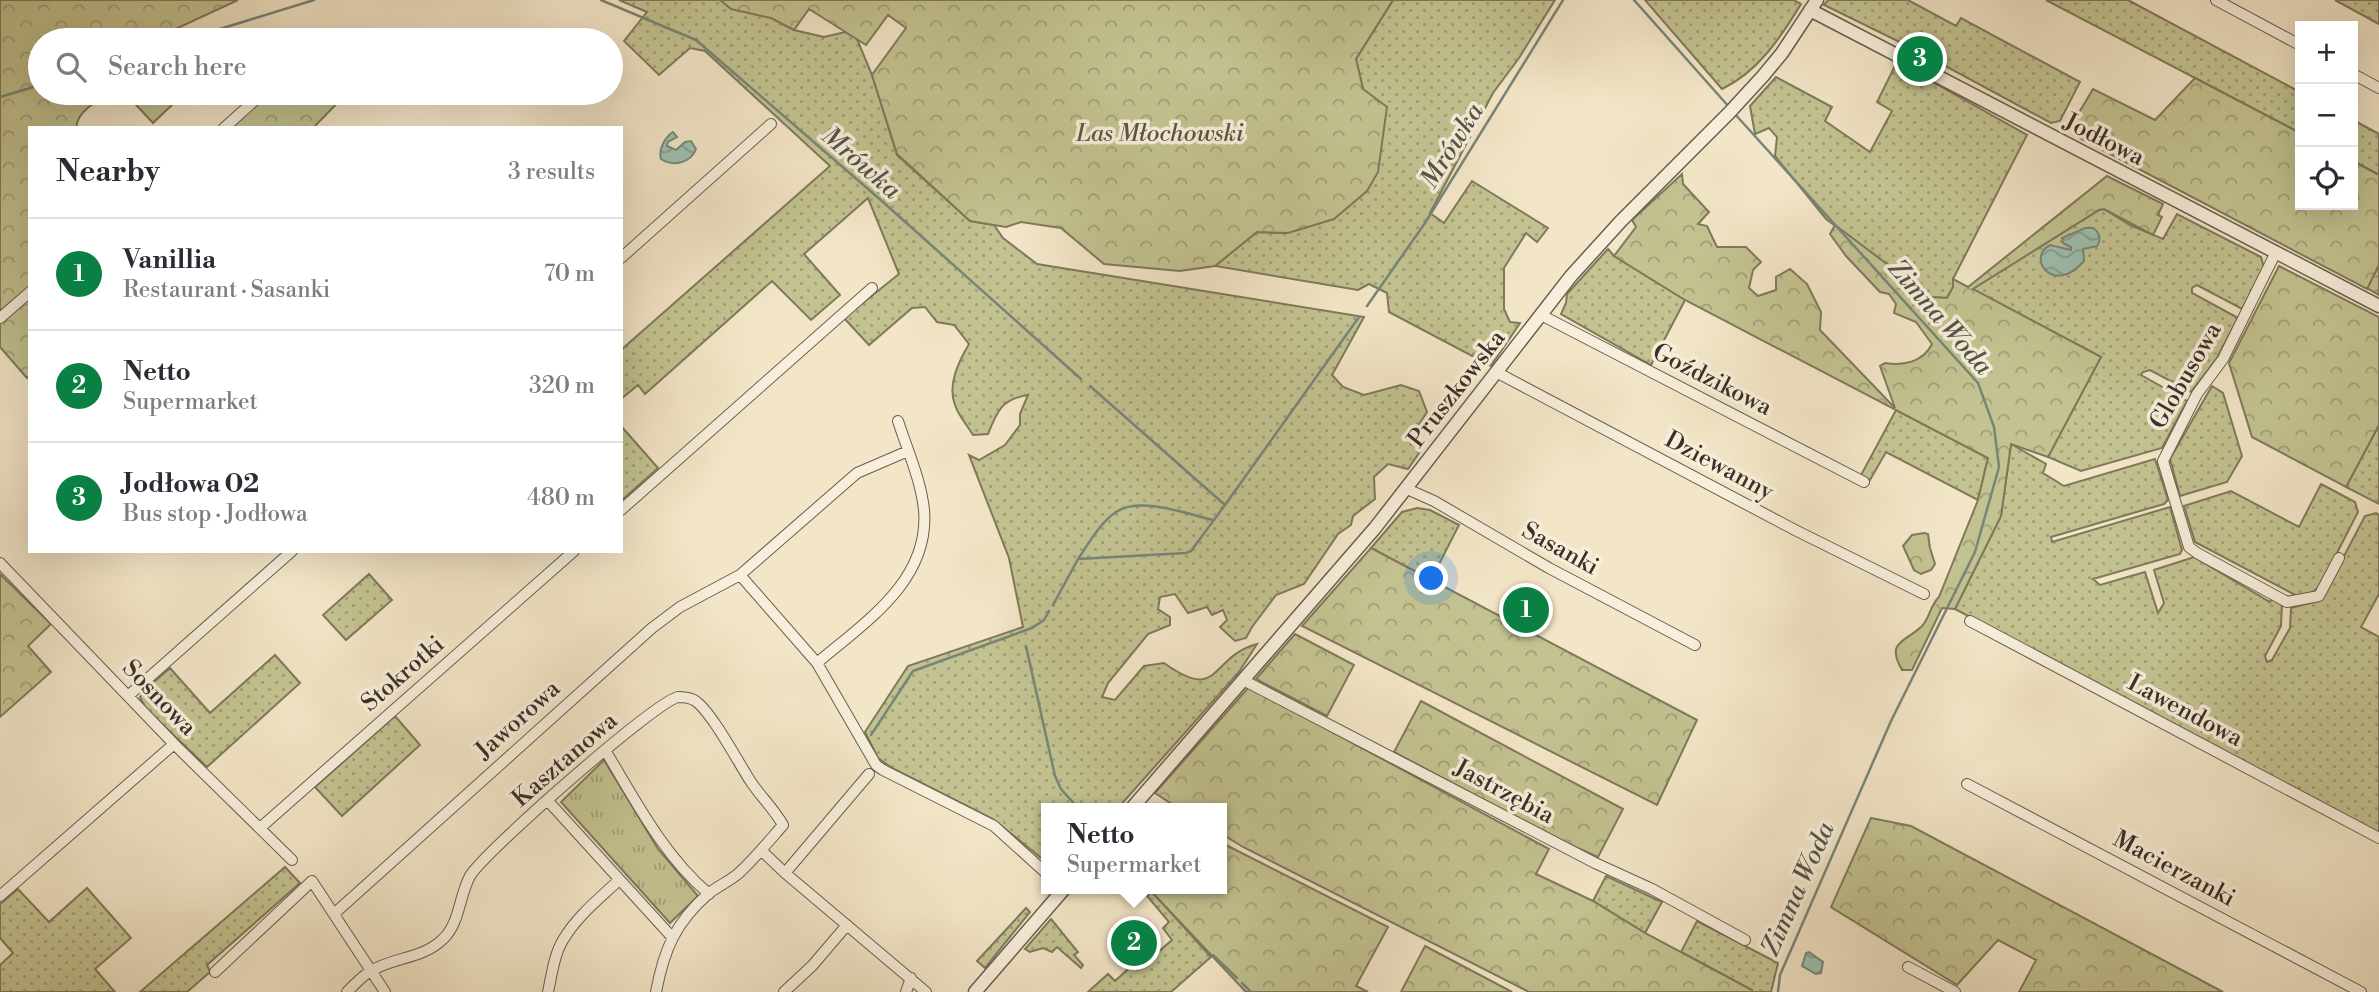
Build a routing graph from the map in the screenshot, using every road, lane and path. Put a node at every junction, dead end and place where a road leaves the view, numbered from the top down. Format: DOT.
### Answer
graph roads {
  1 [pos="2216,0"];
  2 [pos="1814,5"];
  3 [pos="2295,42"];
  4 [pos="2358,77"];
  5 [pos="2379,88"];
  6 [pos="250,105"];
  7 [pos="771,124"];
  8 [pos="226,126"];
  9 [pos="2276,252"];
  10 [pos="623,256"];
  11 [pos="872,288"];
  12 [pos="28,294"];
  13 [pos="2379,306"];
  14 [pos="1541,315"];
  15 [pos="0,318"];
  16 [pos="1496,372"];
  17 [pos="898,421"];
  18 [pos="908,451"];
  19 [pos="1864,482"];
  20 [pos="1407,489"];
  21 [pos="623,508"];
  22 [pos="290,553"];
  23 [pos="572,553"];
  24 [pos="2339,558"];
  25 [pos="0,563"];
  26 [pos="740,575"];
  27 [pos="1924,594"];
  28 [pos="1970,621"];
  29 [pos="1695,645"];
  30 [pos="817,663"];
  31 [pos="1243,680"];
  32 [pos="128,696"];
  33 [pos="174,744"];
  34 [pos="605,750"];
  35 [pos="869,774"];
  36 [pos="1967,784"];
  37 [pos="548,801"];
  38 [pos="1136,803"];
  39 [pos="260,828"];
  40 [pos="2379,838"];
  41 [pos="761,850"];
  42 [pos="292,860"];
  43 [pos="1041,869"];
  44 [pos="785,873"];
  45 [pos="619,880"];
  46 [pos="709,894"];
  47 [pos="1060,894"];
  48 [pos="0,897"];
  49 [pos="334,913"];
  50 [pos="847,925"];
  51 [pos="671,936"];
  52 [pos="1745,940"];
  53 [pos="1908,967"];
  54 [pos="371,971"];
  55 [pos="215,972"];
  56 [pos="911,978"];
  57 [pos="347,992"];
  58 [pos="385,992"];
  59 [pos="548,992"];
  60 [pos="656,992"];
  61 [pos="784,992"];
  62 [pos="906,992"];
  63 [pos="926,992"];
  64 [pos="975,992"];
  65 [pos="1955,992"];
  66 [pos="2361,992"];
  1 -- 3 [label="street"];
  2 -- 9 [label="street, Jodłowa"];
  2 -- 14 [label="street, Pruszkowska"];
  4 -- 5 [label="street"];
  6 -- 8 [label="street"];
  7 -- 10 [label="street"];
  9 -- 13 [label="street, Jodłowa"];
  9 -- 24 [label="street, Globusowa"];
  11 -- 21 [label="street"];
  12 -- 15 [label="street"];
  14 -- 16 [label="street, Pruszkowska"];
  14 -- 19 [label="street, Goździkowa"];
  16 -- 20 [label="street, Pruszkowska"];
  16 -- 27 [label="street, Dziewanny"];
  17 -- 18 [label="street"];
  18 -- 26 [label="street, Jaworowa"];
  18 -- 30 [label="street"];
  20 -- 29 [label="street, Sasanki"];
  20 -- 31 [label="street, Pruszkowska"];
  22 -- 32 [label="street"];
  23 -- 39 [label="street, Stokrotki"];
  25 -- 32 [label="street, Sosnowa"];
  26 -- 30 [label="street"];
  26 -- 49 [label="street, Jaworowa"];
  28 -- 40 [label="street, Lawendowa"];
  30 -- 43 [label="street"];
  31 -- 38 [label="street, Pruszkowska"];
  31 -- 52 [label="street, Jastrzębia"];
  32 -- 33 [label="street, Sosnowa"];
  33 -- 39 [label="street, Sosnowa"];
  33 -- 48 [label="street"];
  34 -- 37 [label="street, Kasztanowa"];
  34 -- 41 [label="street, Kasztanowa"];
  34 -- 46 [label="street"];
  35 -- 44 [label="street"];
  36 -- 66 [label="street, Macierzanki"];
  37 -- 45 [label="street"];
  37 -- 54 [label="street, Kasztanowa"];
  39 -- 42 [label="street, Sosnowa"];
  41 -- 44 [label="street"];
  41 -- 46 [label="street"];
  44 -- 50 [label="street"];
  45 -- 51 [label="street"];
  45 -- 59 [label="street"];
  46 -- 51 [label="street"];
  47 -- 64 [label="street"];
  49 -- 54 [label="street"];
  49 -- 55 [label="street"];
  50 -- 56 [label="street"];
  50 -- 61 [label="street"];
  51 -- 60 [label="street"];
  53 -- 65 [label="street"];
  54 -- 57 [label="street"];
  54 -- 58 [label="street"];
  56 -- 62 [label="street"];
  56 -- 63 [label="street"];
}
